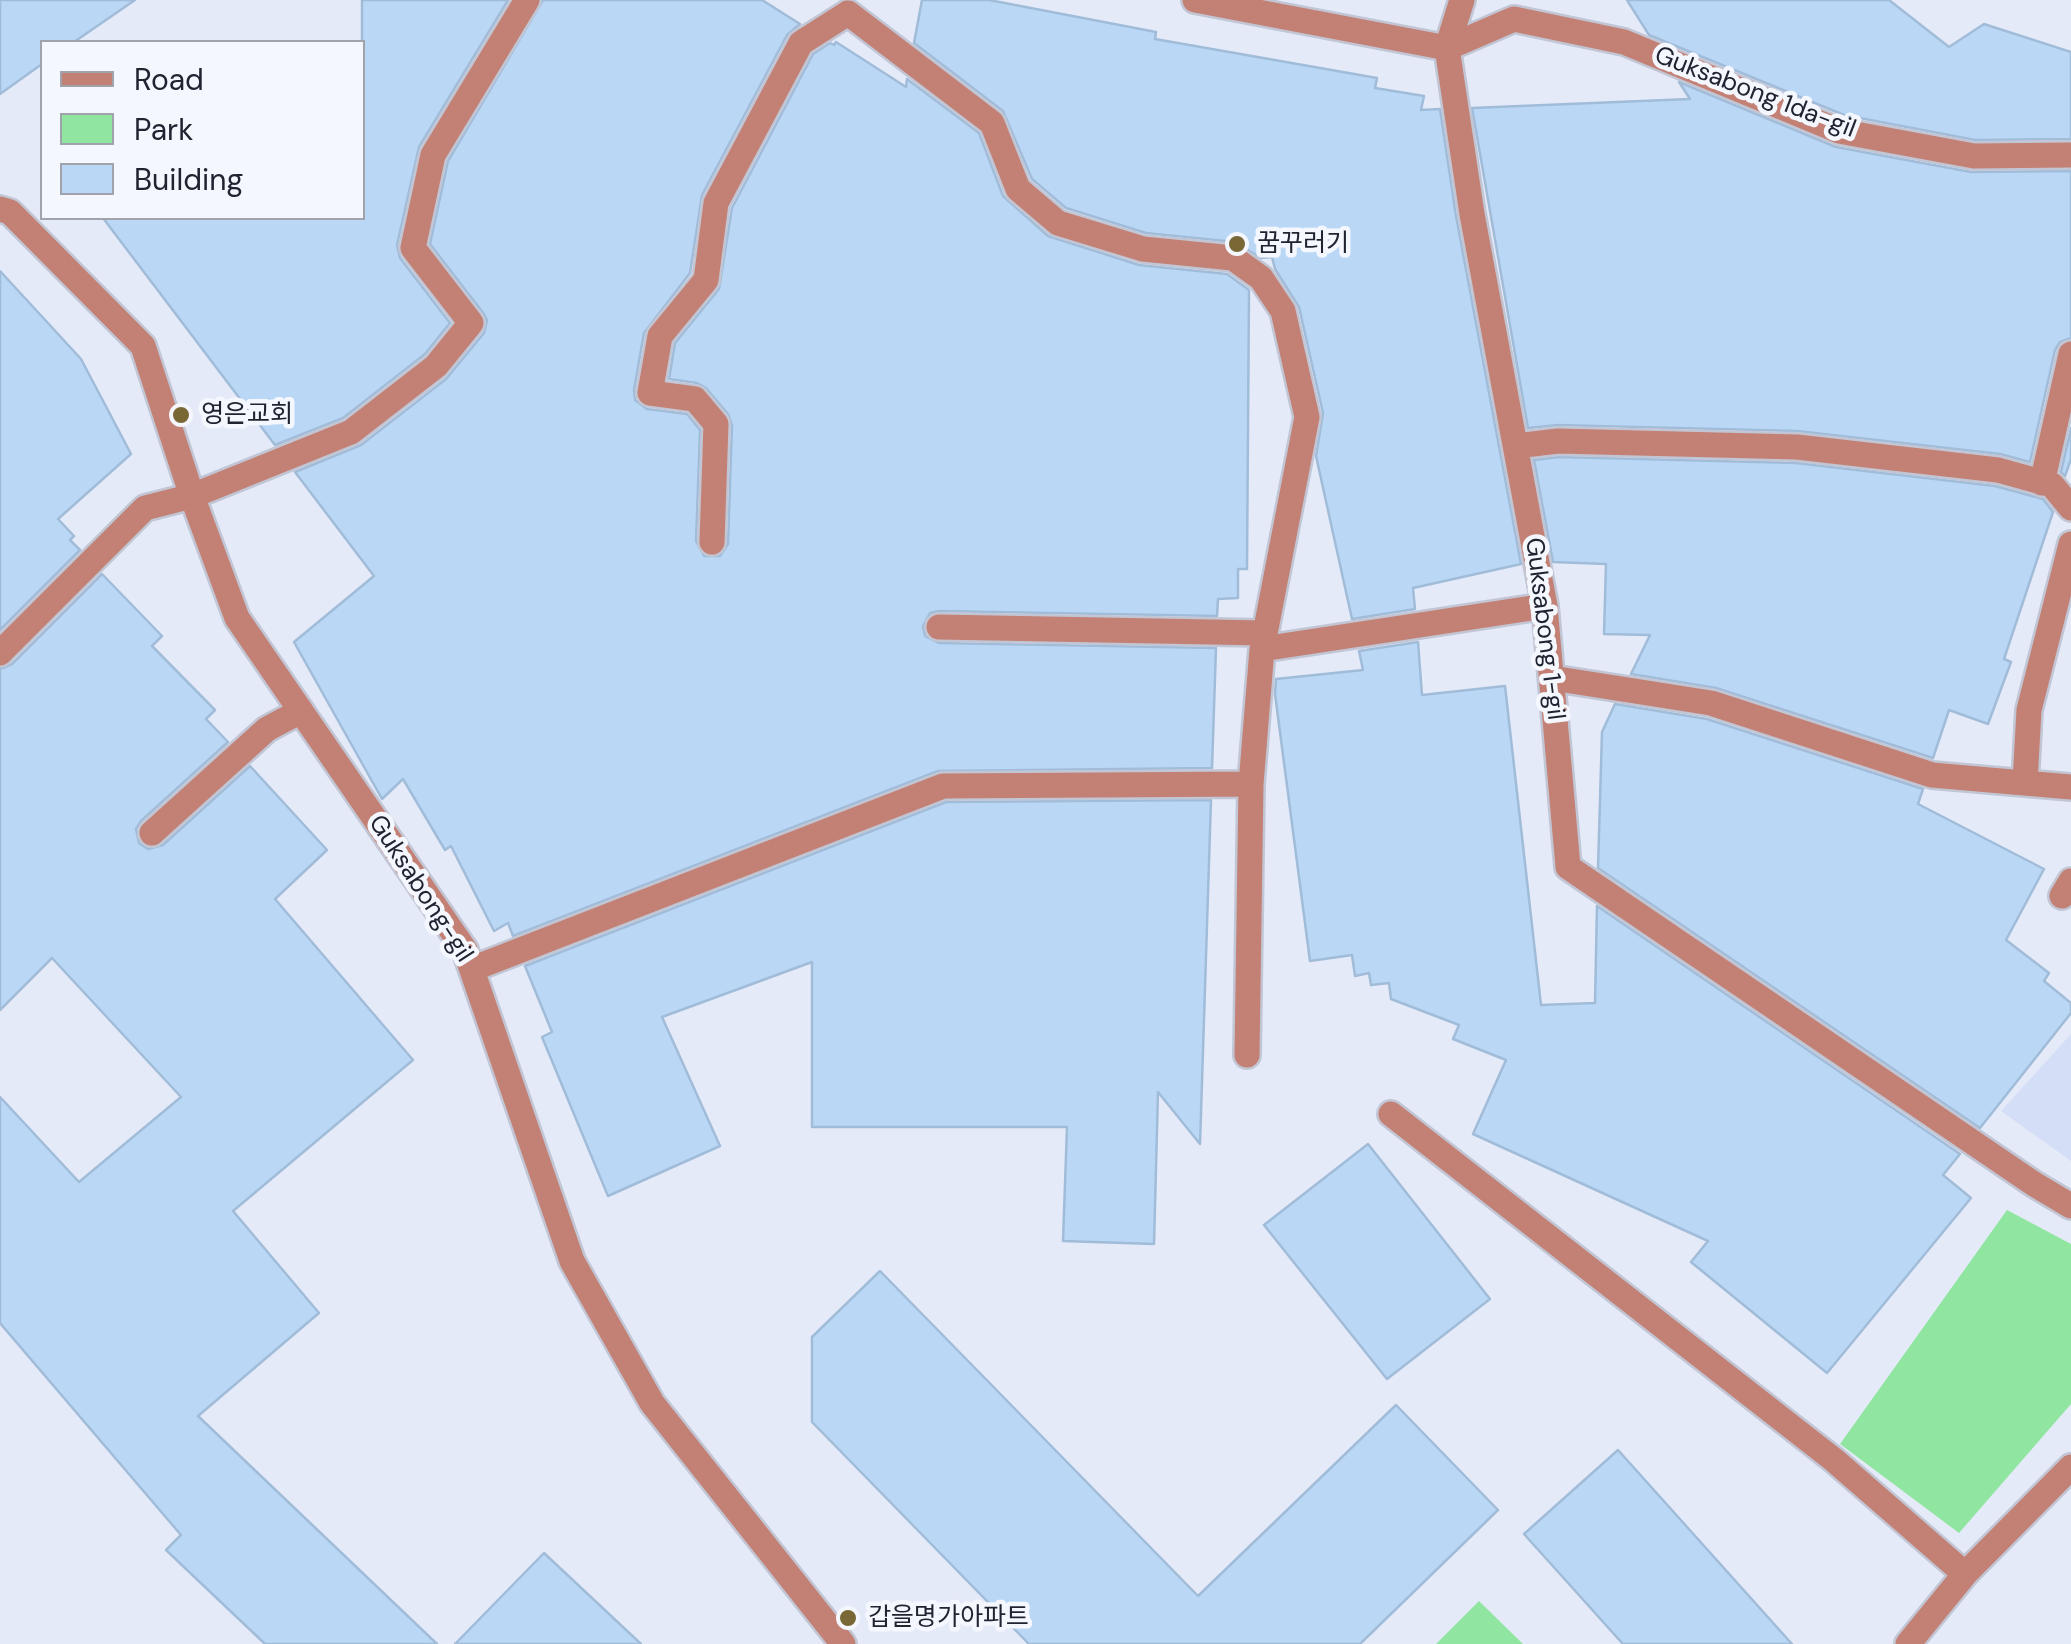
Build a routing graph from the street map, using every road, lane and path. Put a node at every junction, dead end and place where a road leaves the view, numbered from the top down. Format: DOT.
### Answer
graph roads {
  1 [pos="527,0"];
  2 [pos="1195,0"];
  3 [pos="1462,0"];
  4 [pos="849,7"];
  5 [pos="1447,48"];
  6 [pos="2071,155"];
  7 [pos="0,209"];
  8 [pos="2071,354"];
  9 [pos="1516,446"];
  10 [pos="2042,483"];
  11 [pos="192,496"];
  12 [pos="2071,508"];
  13 [pos="712,542"];
  14 [pos="2071,544"];
  15 [pos="1545,606"];
  16 [pos="938,627"];
  17 [pos="1264,641"];
  18 [pos="0,653"];
  19 [pos="1552,678"];
  20 [pos="302,712"];
  21 [pos="2025,783"];
  22 [pos="1251,784"];
  23 [pos="2071,787"];
  24 [pos="152,832"];
  25 [pos="472,969"];
  26 [pos="1248,1055"];
  27 [pos="1391,1114"];
  28 [pos="2071,1206"];
  29 [pos="2071,1467"];
  30 [pos="1964,1574"];
  31 [pos="843,1644"];
  32 [pos="1908,1644"];
  1 -- 11 [label="street"];
  2 -- 5 [label="street"];
  3 -- 5 [label="street"];
  4 -- 13 [label="street"];
  4 -- 17 [label="street"];
  5 -- 6 [label="street, Guksabong 1da-gil"];
  5 -- 9 [label="street, Guksabong 1-gil"];
  7 -- 11 [label="street, Guksabong-gil"];
  8 -- 10 [label="street"];
  9 -- 10 [label="street"];
  9 -- 15 [label="street, Guksabong 1-gil"];
  10 -- 12 [label="street"];
  11 -- 18 [label="street"];
  11 -- 20 [label="street, Guksabong-gil"];
  14 -- 21 [label="street"];
  15 -- 17 [label="street"];
  15 -- 19 [label="street, Guksabong 1-gil"];
  16 -- 17 [label="street"];
  17 -- 22 [label="street"];
  19 -- 21 [label="street"];
  19 -- 28 [label="street, Guksabong 1-gil"];
  20 -- 24 [label="street"];
  20 -- 25 [label="street, Guksabong-gil"];
  21 -- 23 [label="street"];
  22 -- 25 [label="street"];
  22 -- 26 [label="street"];
  25 -- 31 [label="street, Guksabong-gil"];
  27 -- 30 [label="street"];
  29 -- 30 [label="street"];
  30 -- 32 [label="street"];
}
